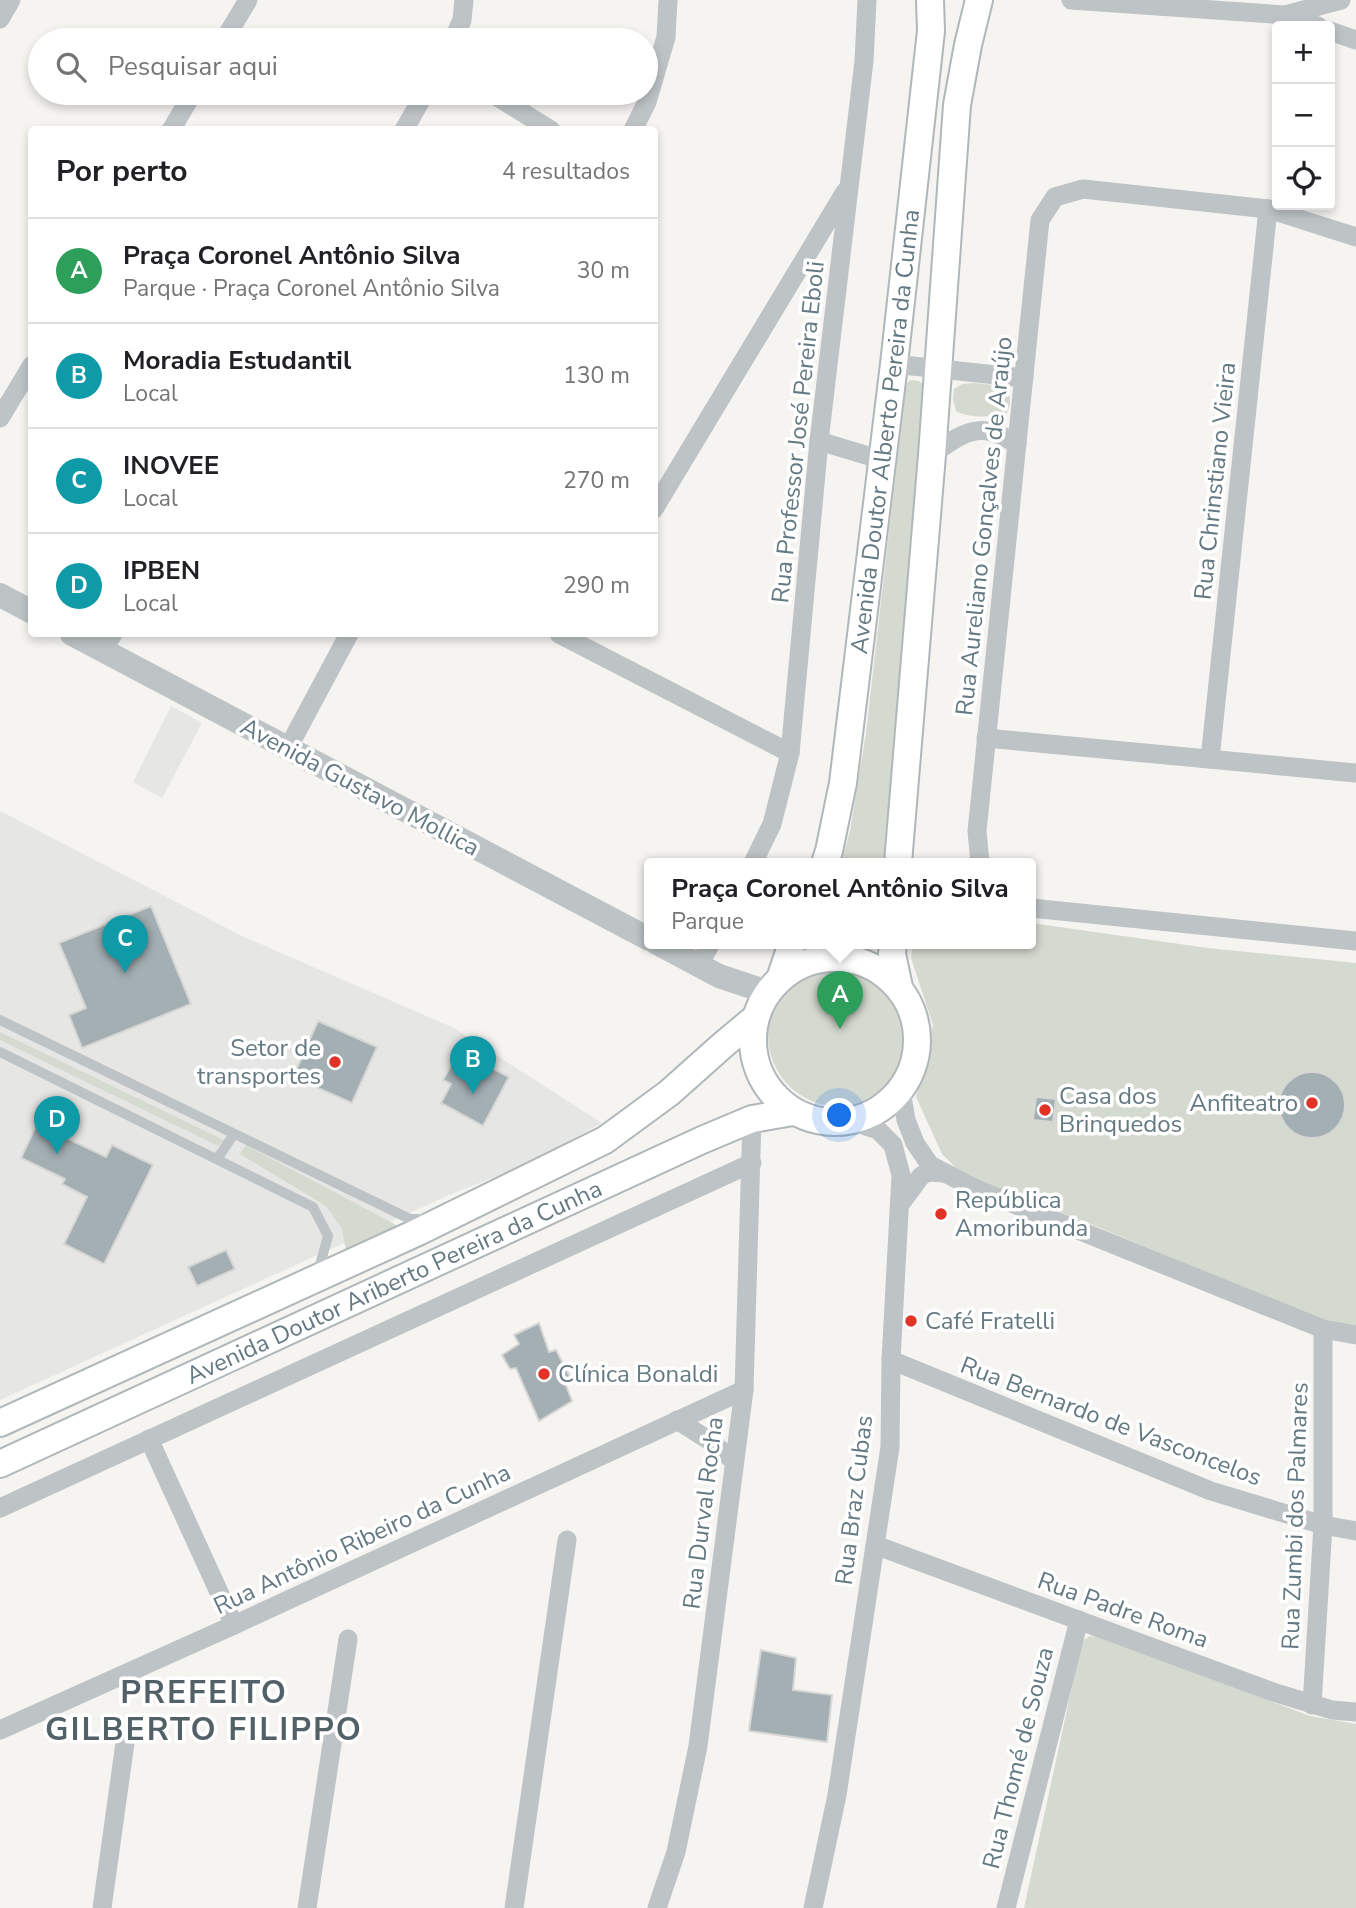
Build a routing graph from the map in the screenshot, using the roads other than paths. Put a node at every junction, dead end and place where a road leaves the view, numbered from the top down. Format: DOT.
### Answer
graph roads {
  1 [pos="11,0"];
  2 [pos="247,0"];
  3 [pos="464,0"];
  4 [pos="668,0"];
  5 [pos="867,0"];
  6 [pos="930,0"];
  7 [pos="979,0"];
  8 [pos="1071,0"];
  9 [pos="1341,0"];
  10 [pos="1285,15"];
  11 [pos="0,19"];
  12 [pos="1303,21"];
  13 [pos="231,28"];
  14 [pos="459,28"];
  15 [pos="1335,33"];
  16 [pos="1356,40"];
  17 [pos="658,66"];
  18 [pos="186,105"];
  19 [pos="418,105"];
  20 [pos="510,105"];
  21 [pos="646,105"];
  22 [pos="173,126"];
  23 [pos="406,126"];
  24 [pos="545,126"];
  25 [pos="635,126"];
  26 [pos="849,185"];
  27 [pos="1268,209"];
  28 [pos="1356,237"];
  29 [pos="894,363"];
  30 [pos="938,369"];
  31 [pos="28,372"];
  32 [pos="1024,378"];
  33 [pos="0,418"];
  34 [pos="819,441"];
  35 [pos="1017,444"];
  36 [pos="932,455"];
  37 [pos="882,460"];
  38 [pos="658,502"];
  39 [pos="0,596"];
  40 [pos="28,610"];
  41 [pos="86,637"];
  42 [pos="347,637"];
  43 [pos="573,637"];
  44 [pos="108,642"];
  45 [pos="986,737"];
  46 [pos="288,748"];
  47 [pos="790,753"];
  48 [pos="1210,759"];
  49 [pos="1356,773"];
  50 [pos="755,858"];
  51 [pos="827,858"];
  52 [pos="898,858"];
  53 [pos="980,858"];
  54 [pos="1036,909"];
  55 [pos="644,936"];
  56 [pos="1356,941"];
  57 [pos="668,949"];
  58 [pos="711,949"];
  59 [pos="789,949"];
  60 [pos="892,949"];
  61 [pos="709,971"];
  62 [pos="774,984"];
  63 [pos="900,987"];
  64 [pos="755,1018"];
  65 [pos="0,1020"];
  66 [pos="0,1052"];
  67 [pos="901,1090"];
  68 [pos="793,1112"];
  69 [pos="752,1119"];
  70 [pos="850,1121"];
  71 [pos="234,1134"];
  72 [pos="217,1160"];
  73 [pos="752,1163"];
  74 [pos="945,1173"];
  75 [pos="900,1205"];
  76 [pos="447,1218"];
  77 [pos="317,1278"];
  78 [pos="1323,1329"];
  79 [pos="1356,1335"];
  80 [pos="891,1360"];
  81 [pos="744,1390"];
  82 [pos="677,1420"];
  83 [pos="0,1423"];
  84 [pos="149,1439"];
  85 [pos="734,1461"];
  86 [pos="0,1464"];
  87 [pos="0,1508"];
  88 [pos="1323,1525"];
  89 [pos="1356,1531"];
  90 [pos="567,1540"];
  91 [pos="875,1545"];
  92 [pos="1079,1620"];
  93 [pos="234,1625"];
  94 [pos="348,1639"];
  95 [pos="1312,1705"];
  96 [pos="1356,1712"];
  97 [pos="0,1730"];
  98 [pos="125,1743"];
  99 [pos="102,1908"];
  100 [pos="307,1908"];
  101 [pos="514,1908"];
  102 [pos="657,1908"];
  103 [pos="813,1908"];
  104 [pos="1006,1908"];
  1 -- 11 [label="street"];
  2 -- 13 [label="street"];
  3 -- 14 [label="street"];
  4 -- 17 [label="street"];
  5 -- 26 [label="street, Rua Professor José Pereira Eboli"];
  6 -- 29 [label="main road, Avenida Doutor Alberto Pereira da Cunha"];
  7 -- 30 [label="main road, Avenida Doutor Alberto Pereira da Cunha"];
  8 -- 10 [label="street"];
  9 -- 10 [label="street"];
  10 -- 12 [label="street"];
  15 -- 16 [label="street"];
  18 -- 22 [label="street"];
  19 -- 23 [label="street"];
  20 -- 24 [label="street"];
  21 -- 25 [label="street"];
  26 -- 34 [label="street, Rua Professor José Pereira Eboli"];
  26 -- 38 [label="street"];
  27 -- 28 [label="street"];
  27 -- 32 [label="street, Rua Aureliano Gonçalves de Araújo"];
  27 -- 48 [label="street, Rua Chrinstiano Vieira"];
  29 -- 30 [label="street"];
  29 -- 37 [label="main road, Avenida Doutor Alberto Pereira da Cunha"];
  30 -- 32 [label="street"];
  30 -- 36 [label="main road, Avenida Doutor Alberto Pereira da Cunha"];
  31 -- 33 [label="street"];
  32 -- 35 [label="street, Rua Aureliano Gonçalves de Araújo"];
  34 -- 37 [label="street"];
  34 -- 47 [label="street, Rua Professor José Pereira Eboli"];
  35 -- 36 [label="street"];
  35 -- 45 [label="street, Rua Aureliano Gonçalves de Araújo"];
  36 -- 52 [label="main road, Avenida Doutor Alberto Pereira da Cunha"];
  37 -- 51 [label="main road, Avenida Doutor Alberto Pereira da Cunha"];
  39 -- 40 [label="street"];
  41 -- 44 [label="street, Avenida Gustavo Mollica"];
  42 -- 46 [label="street"];
  43 -- 47 [label="street"];
  44 -- 46 [label="street, Avenida Gustavo Mollica"];
  45 -- 48 [label="street"];
  45 -- 53 [label="street, Rua Aureliano Gonçalves de Araújo"];
  46 -- 55 [label="street, Avenida Gustavo Mollica"];
  47 -- 50 [label="street, Rua Professor José Pereira Eboli"];
  48 -- 49 [label="street"];
  54 -- 56 [label="street"];
  57 -- 61 [label="street"];
  58 -- 61 [label="street"];
  59 -- 62 [label="main road"];
  60 -- 63 [label="main road"];
  61 -- 62 [label="street"];
  61 -- 64 [label="street"];
  62 -- 63 [label="main road"];
  62 -- 64 [label="main road"];
  63 -- 67 [label="main road"];
  64 -- 68 [label="main road"];
  64 -- 76 [label="main road, Avenida Doutor Ariberto Pereira da Cunha"];
  65 -- 71 [label="lane"];
  66 -- 72 [label="lane"];
  67 -- 70 [label="main road"];
  67 -- 74 [label="street"];
  68 -- 69 [label="main road, Avenida Doutor Ariberto Pereira da Cunha"];
  68 -- 70 [label="main road"];
  69 -- 73 [label="street, Rua Durval Rocha"];
  69 -- 86 [label="main road, Avenida Doutor Ariberto Pereira da Cunha"];
  70 -- 75 [label="street, Rua Braz Cubas"];
  71 -- 72 [label="lane"];
  71 -- 76 [label="lane"];
  72 -- 77 [label="lane"];
  73 -- 81 [label="street, Rua Durval Rocha"];
  73 -- 84 [label="street, Avenida Doutor Ariberto Pereira da Cunha"];
  74 -- 75 [label="street"];
  74 -- 78 [label="street"];
  75 -- 80 [label="street, Rua Braz Cubas"];
  76 -- 77 [label="main road, Avenida Doutor Ariberto Pereira da Cunha"];
  77 -- 83 [label="main road, Avenida Doutor Ariberto Pereira da Cunha"];
  78 -- 79 [label="street"];
  78 -- 88 [label="street, Rua Zumbi dos Palmares"];
  80 -- 88 [label="street, Rua Bernardo de Vasconcelos"];
  80 -- 91 [label="street, Rua Braz Cubas"];
  81 -- 82 [label="street, Rua Antônio Ribeiro da Cunha"];
  81 -- 85 [label="street, Rua Durval Rocha"];
  82 -- 85 [label="street"];
  82 -- 93 [label="street, Rua Antônio Ribeiro da Cunha"];
  84 -- 87 [label="street, Avenida Doutor Ariberto Pereira da Cunha"];
  84 -- 93 [label="street"];
  85 -- 102 [label="street, Rua Durval Rocha"];
  88 -- 89 [label="street, Rua Bernardo de Vasconcelos"];
  88 -- 95 [label="street, Rua Zumbi dos Palmares"];
  90 -- 101 [label="street"];
  91 -- 92 [label="street, Rua Padre Roma"];
  91 -- 103 [label="street, Rua Braz Cubas"];
  92 -- 95 [label="street, Rua Padre Roma"];
  92 -- 104 [label="street, Rua Thomé de Souza"];
  93 -- 97 [label="street, Rua Antônio Ribeiro da Cunha"];
  94 -- 100 [label="street"];
  95 -- 96 [label="street, Rua Padre Roma"];
  98 -- 99 [label="street"];
}
